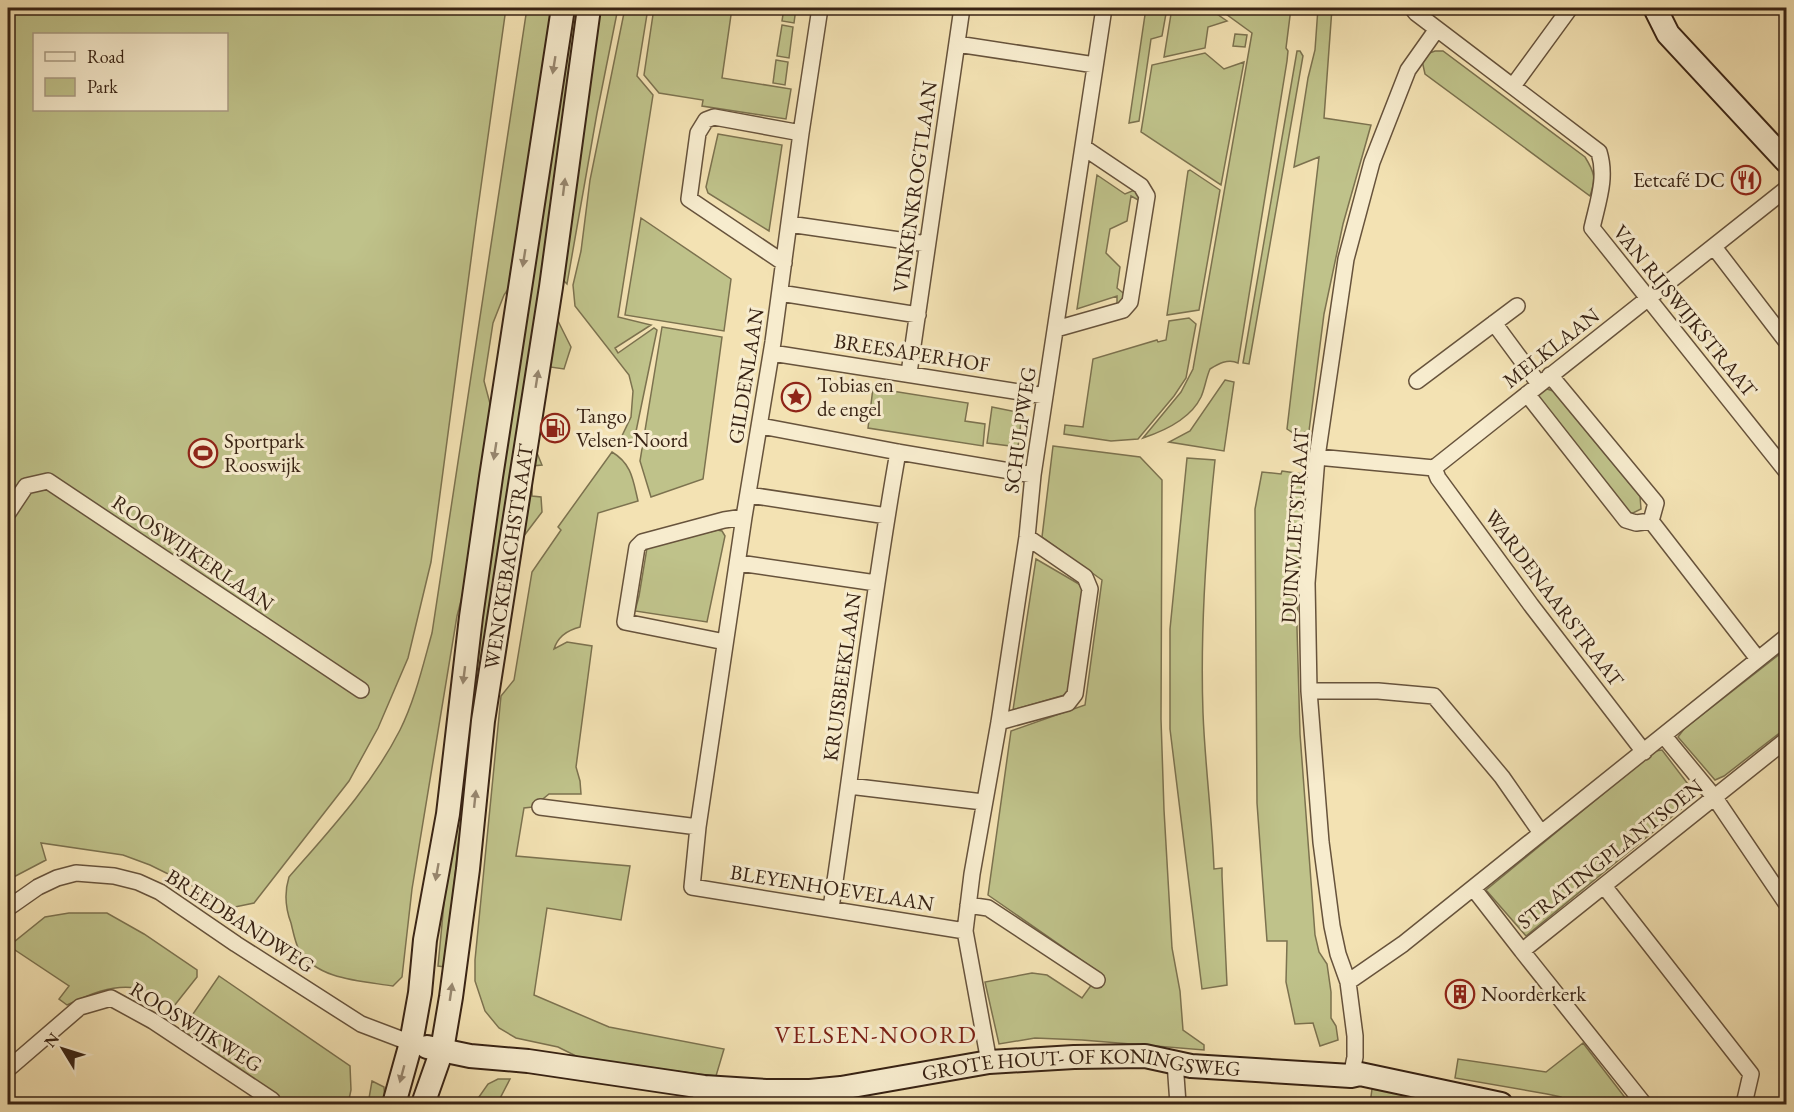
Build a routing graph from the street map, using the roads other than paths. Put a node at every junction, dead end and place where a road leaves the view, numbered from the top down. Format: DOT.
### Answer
graph roads {
  1 [pos="563,8"];
  2 [pos="589,8"];
  3 [pos="820,8"];
  4 [pos="962,8"];
  5 [pos="1104,8"];
  6 [pos="1412,8"];
  7 [pos="1570,8"];
  8 [pos="1655,8"];
  9 [pos="1437,29"];
  10 [pos="957,44"];
  11 [pos="1095,65"];
  12 [pos="1513,86"];
  13 [pos="801,133"];
  14 [pos="1083,147"];
  15 [pos="1786,161"];
  16 [pos="1785,194"];
  17 [pos="789,224"];
  18 [pos="927,244"];
  19 [pos="1714,247"];
  20 [pos="784,263"];
  21 [pos="780,293"];
  22 [pos="1649,299"];
  23 [pos="1516,306"];
  24 [pos="918,315"];
  25 [pos="1494,323"];
  26 [pos="1056,329"];
  27 [pos="1786,341"];
  28 [pos="772,353"];
  29 [pos="909,374"];
  30 [pos="1417,381"];
  31 [pos="1539,384"];
  32 [pos="1045,396"];
  33 [pos="761,426"];
  34 [pos="898,452"];
  35 [pos="1317,457"];
  36 [pos="1434,468"];
  37 [pos="1786,471"];
  38 [pos="1033,475"];
  39 [pos="749,495"];
  40 [pos="8,513"];
  41 [pos="887,516"];
  42 [pos="744,517"];
  43 [pos="1651,521"];
  44 [pos="1028,537"];
  45 [pos="739,563"];
  46 [pos="876,583"];
  47 [pos="1786,637"];
  48 [pos="725,642"];
  49 [pos="1758,659"];
  50 [pos="361,690"];
  51 [pos="1309,691"];
  52 [pos="999,722"];
  53 [pos="1664,736"];
  54 [pos="1786,741"];
  55 [pos="1644,752"];
  56 [pos="849,786"];
  57 [pos="1715,798"];
  58 [pos="984,802"];
  59 [pos="540,807"];
  60 [pos="698,827"];
  61 [pos="1541,833"];
  62 [pos="1604,886"];
  63 [pos="692,887"];
  64 [pos="1473,888"];
  65 [pos="1786,903"];
  66 [pos="968,905"];
  67 [pos="8,908"];
  68 [pos="831,908"];
  69 [pos="965,931"];
  70 [pos="1522,951"];
  71 [pos="1097,980"];
  72 [pos="1348,982"];
  73 [pos="411,1043"];
  74 [pos="442,1050"];
  75 [pos="989,1062"];
  76 [pos="1175,1062"];
  77 [pos="8,1069"];
  78 [pos="1351,1076"];
  79 [pos="702,1096"];
  80 [pos="269,1104"];
  81 [pos="394,1104"];
  82 [pos="423,1104"];
  83 [pos="1178,1104"];
  84 [pos="1501,1104"];
  85 [pos="1644,1104"];
  86 [pos="1744,1104"];
  1 -- 73 [label="street, WENCKEBACHSTRAAT, one-way"];
  74 -- 2 [label="street, WENCKEBACHSTRAAT, one-way"];
  3 -- 13 [label="street, GILDENLAAN"];
  4 -- 10 [label="street, VINKENKROGTLAAN"];
  5 -- 11 [label="street, SCHULPWEG"];
  6 -- 9 [label="street"];
  7 -- 12 [label="street"];
  8 -- 15 [label="street"];
  9 -- 12 [label="street, VAN RIJSWIJKSTRAAT"];
  9 -- 35 [label="street, DUINVLIETSTRAAT"];
  10 -- 11 [label="street"];
  10 -- 18 [label="street, VINKENKROGTLAAN"];
  11 -- 14 [label="street, SCHULPWEG"];
  12 -- 22 [label="street, VAN RIJSWIJKSTRAAT"];
  13 -- 17 [label="street, GILDENLAAN"];
  13 -- 20 [label="street"];
  14 -- 26 [label="street, SCHULPWEG"];
  14 -- 26 [label="street"];
  16 -- 19 [label="street, MELKLAAN"];
  17 -- 18 [label="street"];
  17 -- 20 [label="street, GILDENLAAN"];
  18 -- 24 [label="street, VINKENKROGTLAAN"];
  19 -- 22 [label="street, MELKLAAN"];
  19 -- 27 [label="street"];
  20 -- 21 [label="street, GILDENLAAN"];
  21 -- 24 [label="street, BREESAPERHOF"];
  21 -- 28 [label="street, GILDENLAAN"];
  22 -- 31 [label="street, MELKLAAN"];
  22 -- 37 [label="street, VAN RIJSWIJKSTRAAT"];
  23 -- 25 [label="street"];
  24 -- 29 [label="street, VINKENKROGTLAAN"];
  25 -- 30 [label="street"];
  25 -- 31 [label="street"];
  26 -- 32 [label="street, SCHULPWEG"];
  28 -- 29 [label="street, BREESAPERHOF"];
  28 -- 33 [label="street, GILDENLAAN"];
  29 -- 32 [label="street, BREESAPERHOF"];
  31 -- 36 [label="street, MELKLAAN"];
  31 -- 43 [label="street"];
  31 -- 43 [label="street"];
  32 -- 38 [label="street, SCHULPWEG"];
  33 -- 34 [label="street"];
  33 -- 39 [label="street, GILDENLAAN"];
  34 -- 38 [label="street"];
  34 -- 41 [label="street, KRUISBEEKLAAN"];
  35 -- 36 [label="street"];
  35 -- 51 [label="street, DUINVLIETSTRAAT"];
  36 -- 55 [label="street, WARDENAARSTRAAT"];
  38 -- 44 [label="street, SCHULPWEG"];
  39 -- 41 [label="street"];
  39 -- 42 [label="street, GILDENLAAN"];
  40 -- 50 [label="street, ROOSWIJKERLAAN"];
  41 -- 46 [label="street, KRUISBEEKLAAN"];
  42 -- 45 [label="street, GILDENLAAN"];
  42 -- 48 [label="street"];
  43 -- 49 [label="street"];
  44 -- 52 [label="street, SCHULPWEG"];
  44 -- 52 [label="street"];
  45 -- 46 [label="street"];
  45 -- 48 [label="street, GILDENLAAN"];
  46 -- 56 [label="street, KRUISBEEKLAAN"];
  47 -- 49 [label="street"];
  48 -- 60 [label="street, GILDENLAAN"];
  49 -- 53 [label="street"];
  51 -- 61 [label="street"];
  51 -- 72 [label="street, DUINVLIETSTRAAT"];
  52 -- 58 [label="street, SCHULPWEG"];
  53 -- 55 [label="street"];
  53 -- 57 [label="street"];
  54 -- 57 [label="street, STRATINGPLANTSOEN"];
  55 -- 61 [label="street"];
  56 -- 58 [label="street"];
  56 -- 68 [label="street, KRUISBEEKLAAN"];
  57 -- 62 [label="street, STRATINGPLANTSOEN"];
  57 -- 65 [label="street"];
  58 -- 66 [label="street, SCHULPWEG"];
  59 -- 60 [label="street"];
  60 -- 63 [label="street, GILDENLAAN"];
  61 -- 64 [label="street"];
  62 -- 70 [label="street, STRATINGPLANTSOEN"];
  62 -- 86 [label="street"];
  63 -- 68 [label="street, BLEYENHOEVELAAN"];
  64 -- 70 [label="street, STRATINGPLANTSOEN"];
  64 -- 72 [label="street"];
  66 -- 69 [label="street, SCHULPWEG"];
  66 -- 71 [label="street"];
  67 -- 73 [label="street, BREEDBANDWEG"];
  68 -- 69 [label="street, BLEYENHOEVELAAN"];
  69 -- 75 [label="street, SCHULPWEG"];
  70 -- 85 [label="street"];
  72 -- 78 [label="street, DUINVLIETSTRAAT"];
  73 -- 74 [label="street, GROTE HOUT- OF KONINGSWEG"];
  73 -- 81 [label="street, WENCKEBACHSTRAAT, one-way"];
  74 -- 79 [label="street, GROTE HOUT- OF KONINGSWEG"];
  74 -- 82 [label="street, WENCKEBACHSTRAAT"];
  75 -- 76 [label="street, GROTE HOUT- OF KONINGSWEG"];
  75 -- 79 [label="street, GROTE HOUT- OF KONINGSWEG"];
  76 -- 78 [label="street, GROTE HOUT- OF KONINGSWEG"];
  76 -- 83 [label="street"];
  77 -- 80 [label="street, ROOSWIJKWEG"];
  78 -- 84 [label="street, GROTE HOUT- OF KONINGSWEG"];
}
